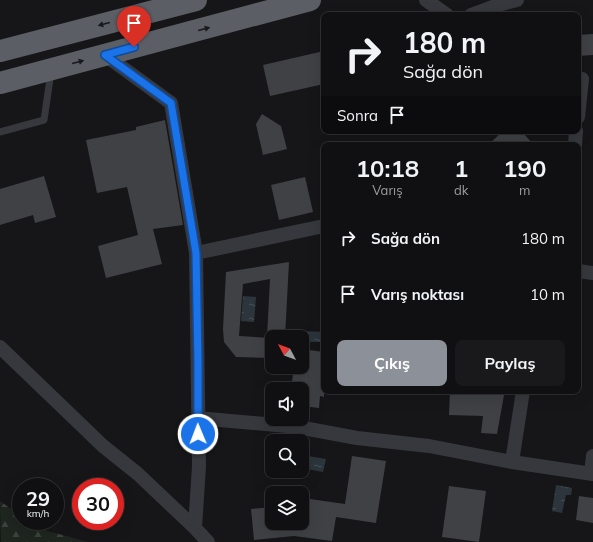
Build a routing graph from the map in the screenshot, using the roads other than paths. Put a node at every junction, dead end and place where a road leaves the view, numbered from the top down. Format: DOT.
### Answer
graph roads {
  1 [pos="196,0"];
  2 [pos="310,0"];
  3 [pos="426,0"];
  4 [pos="517,0"];
  5 [pos="443,12"];
  6 [pos="478,12"];
  7 [pos="0,51"];
  8 [pos="105,55"];
  9 [pos="51,70"];
  10 [pos="584,79"];
  11 [pos="0,83"];
  12 [pos="581,98"];
  13 [pos="0,132"];
  14 [pos="321,227"];
  15 [pos="196,253"];
  16 [pos="581,271"];
  17 [pos="593,273"];
  18 [pos="0,348"];
  19 [pos="523,394"];
  20 [pos="197,418"];
  21 [pos="593,456"];
  22 [pos="512,462"];
  23 [pos="592,474"];
  24 [pos="195,528"];
  25 [pos="208,542"];
  1 -- 7 [label="highway, one-way"];
  8 -- 2 [label="highway, one-way"];
  3 -- 5 [label="street"];
  4 -- 6 [label="street"];
  9 -- 8 [label="highway, one-way"];
  8 -- 15 [label="street"];
  9 -- 11 [label="highway"];
  9 -- 13 [label="lane"];
  10 -- 12 [label="street"];
  14 -- 15 [label="street"];
  15 -- 20 [label="street"];
  16 -- 17 [label="street"];
  18 -- 24 [label="street"];
  19 -- 22 [label="street"];
  20 -- 22 [label="street"];
  20 -- 24 [label="street"];
  21 -- 23 [label="street"];
  22 -- 23 [label="street"];
  24 -- 25 [label="street"];
}
